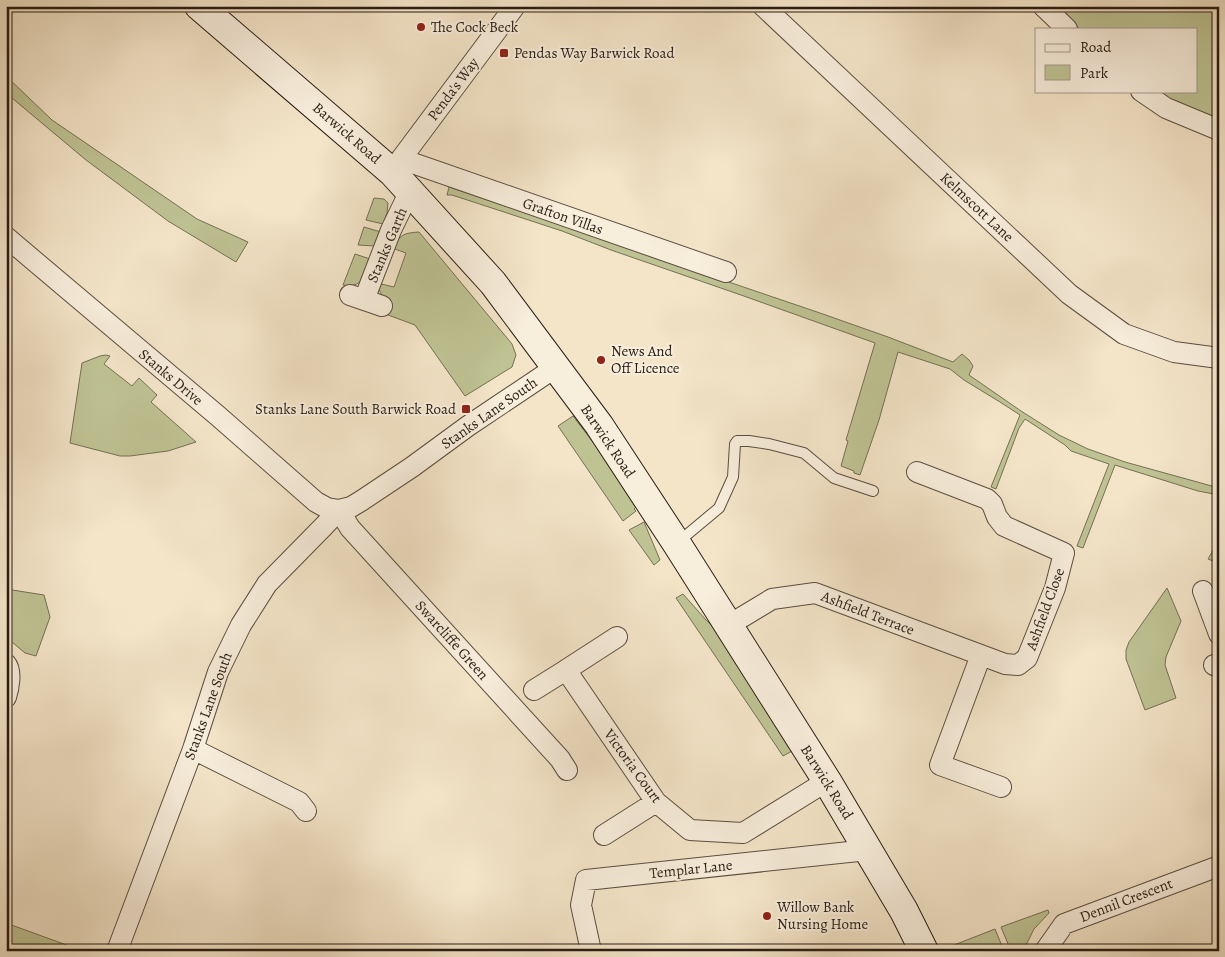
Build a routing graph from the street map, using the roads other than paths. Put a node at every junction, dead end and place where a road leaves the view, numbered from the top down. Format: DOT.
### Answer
graph roads {
  1 [pos="199,6"];
  2 [pos="515,6"];
  3 [pos="763,6"];
  4 [pos="1043,6"];
  5 [pos="1066,28"];
  6 [pos="1142,92"];
  7 [pos="1219,130"];
  8 [pos="401,174"];
  9 [pos="6,238"];
  10 [pos="726,272"];
  11 [pos="365,300"];
  12 [pos="1219,358"];
  13 [pos="556,367"];
  14 [pos="930,475"];
  15 [pos="873,491"];
  16 [pos="339,510"];
  17 [pos="677,544"];
  18 [pos="1203,590"];
  19 [pos="729,625"];
  20 [pos="1219,634"];
  21 [pos="617,637"];
  22 [pos="981,655"];
  23 [pos="1027,658"];
  24 [pos="8,666"];
  25 [pos="566,670"];
  26 [pos="534,690"];
  27 [pos="6,697"];
  28 [pos="193,749"];
  29 [pos="567,770"];
  30 [pos="827,781"];
  31 [pos="1002,787"];
  32 [pos="656,802"];
  33 [pos="306,811"];
  34 [pos="604,835"];
  35 [pos="868,850"];
  36 [pos="1219,866"];
  37 [pos="117,951"];
  38 [pos="591,951"];
  39 [pos="924,951"];
  40 [pos="1046,951"];
  1 -- 8 [label="street, Barwick Road"];
  2 -- 8 [label="street, Penda's Way"];
  3 -- 12 [label="street, Kelmscott Lane"];
  4 -- 5 [label="street"];
  6 -- 7 [label="street"];
  8 -- 10 [label="street, Grafton Villas"];
  8 -- 11 [label="street, Stanks Garth"];
  8 -- 13 [label="street, Barwick Road"];
  9 -- 16 [label="street, Stanks Drive"];
  13 -- 16 [label="street, Stanks Lane South"];
  13 -- 17 [label="street, Barwick Road"];
  14 -- 23 [label="street, Ashfield Close"];
  15 -- 17 [label="lane"];
  16 -- 28 [label="street, Stanks Lane South"];
  16 -- 29 [label="street, Swarcliffe Green"];
  17 -- 19 [label="street, Barwick Road"];
  18 -- 20 [label="street"];
  19 -- 22 [label="street, Ashfield Terrace"];
  19 -- 30 [label="street, Barwick Road"];
  21 -- 25 [label="street"];
  22 -- 23 [label="street, Ashfield Terrace"];
  22 -- 31 [label="street"];
  24 -- 27 [label="street"];
  25 -- 26 [label="street"];
  25 -- 32 [label="street, Victoria Court"];
  28 -- 33 [label="street"];
  28 -- 37 [label="street, Stanks Lane South"];
  30 -- 32 [label="street, Victoria Court"];
  30 -- 35 [label="street, Barwick Road"];
  32 -- 34 [label="street"];
  35 -- 38 [label="street, Templar Lane"];
  35 -- 39 [label="street, Barwick Road"];
  36 -- 40 [label="street, Dennil Crescent"];
}
